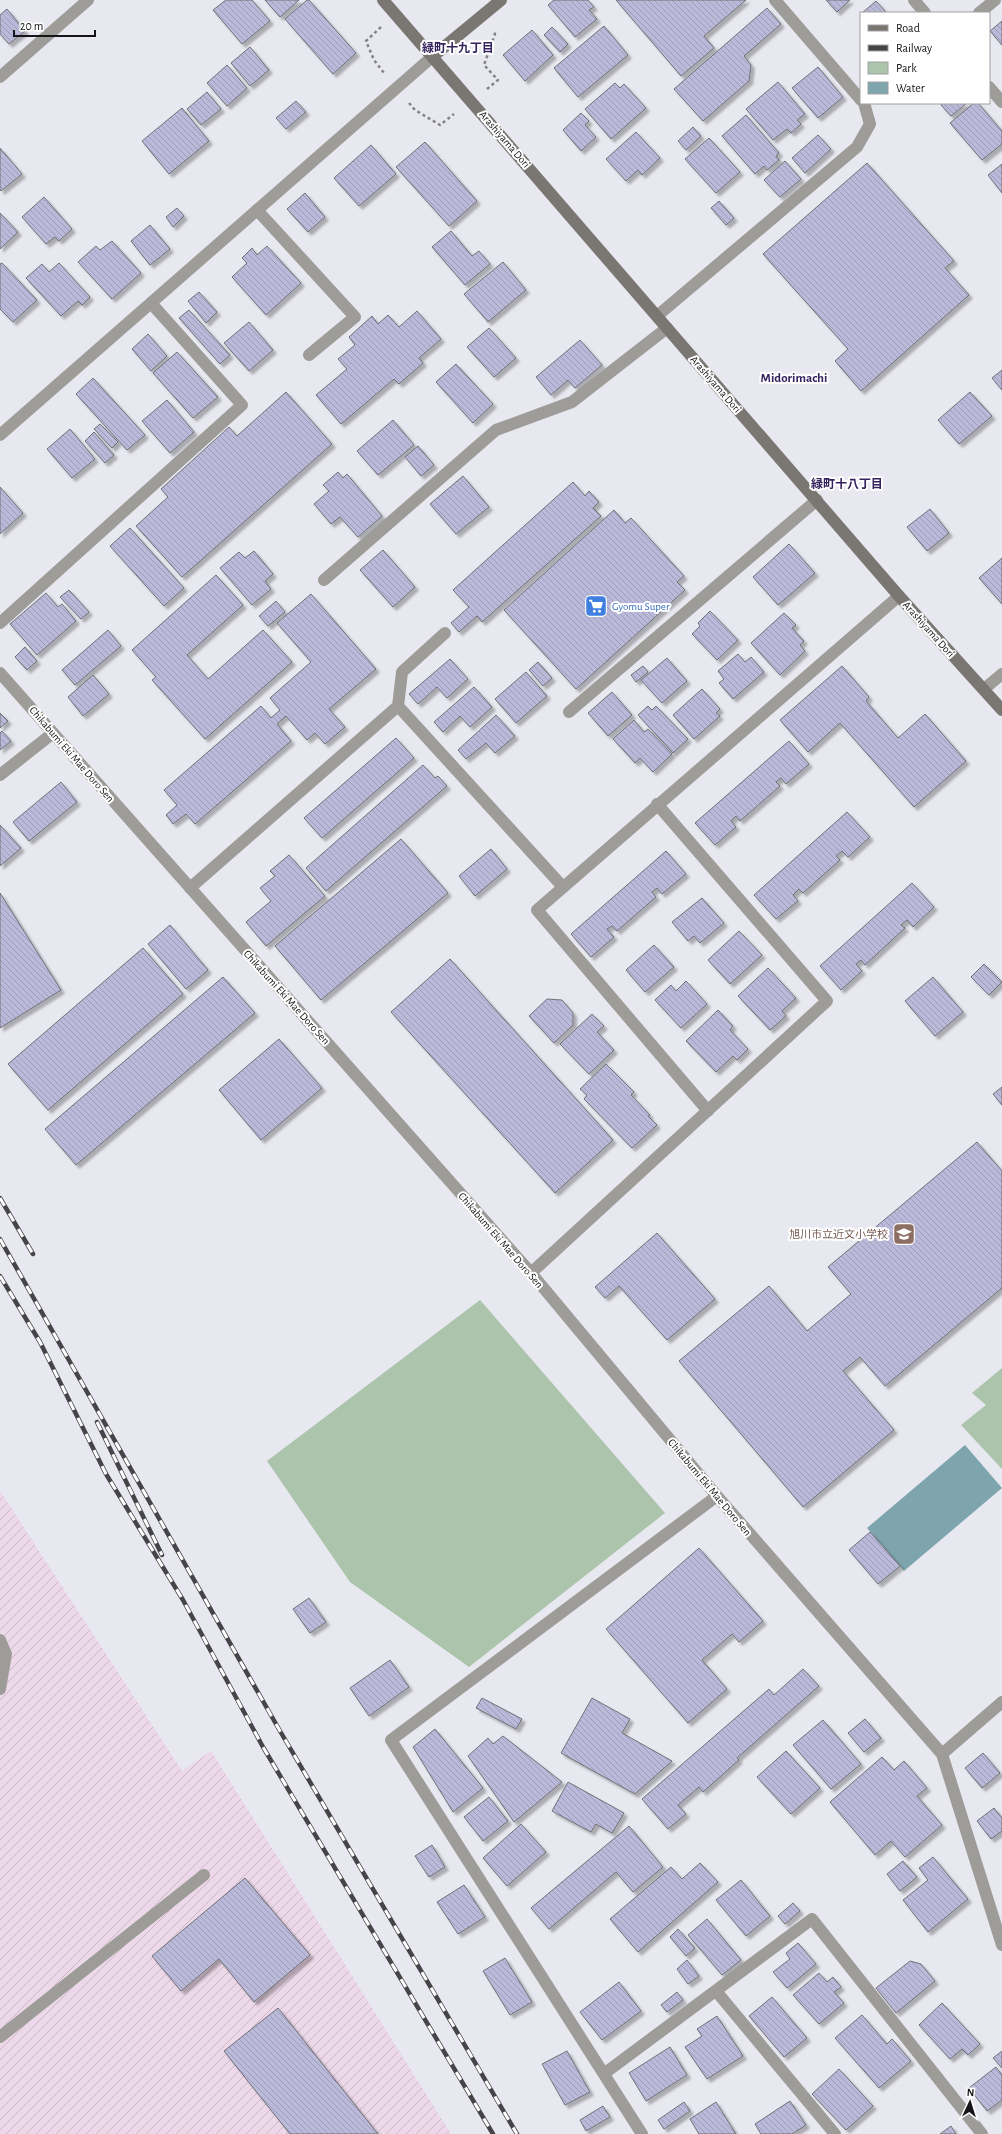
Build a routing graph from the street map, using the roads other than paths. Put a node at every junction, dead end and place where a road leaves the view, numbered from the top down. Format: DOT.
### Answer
graph roads {
  1 [pos="88,0"];
  2 [pos="383,0"];
  3 [pos="501,0"];
  4 [pos="775,0"];
  5 [pos="914,0"];
  6 [pos="995,0"];
  7 [pos="924,12"];
  8 [pos="980,12"];
  9 [pos="432,57"];
  10 [pos="0,77"];
  11 [pos="990,88"];
  12 [pos="860,99"];
  13 [pos="1002,102"];
  14 [pos="864,104"];
  15 [pos="257,210"];
  16 [pos="150,303"];
  17 [pos="657,316"];
  18 [pos="668,328"];
  19 [pos="308,355"];
  20 [pos="0,435"];
  21 [pos="817,500"];
  22 [pos="324,580"];
  23 [pos="900,596"];
  24 [pos="0,623"];
  25 [pos="446,633"];
  26 [pos="0,673"];
  27 [pos="1002,674"];
  28 [pos="984,689"];
  29 [pos="398,706"];
  30 [pos="1002,710"];
  31 [pos="569,712"];
  32 [pos="53,733"];
  33 [pos="0,775"];
  34 [pos="657,804"];
  35 [pos="563,887"];
  36 [pos="190,888"];
  37 [pos="708,1111"];
  38 [pos="531,1273"];
  39 [pos="716,1496"];
  40 [pos="0,1640"];
  41 [pos="0,1689"];
  42 [pos="1002,1702"];
  43 [pos="942,1754"];
  44 [pos="204,1875"];
  45 [pos="1002,1945"];
  46 [pos="716,1991"];
  47 [pos="0,2037"];
  48 [pos="605,2073"];
  49 [pos="642,2134"];
  50 [pos="835,2134"];
  51 [pos="982,2134"];
  1 -- 10 [label="street"];
  2 -- 9 [label="street, Arashiyama Dori"];
  3 -- 9 [label="street"];
  4 -- 12 [label="street"];
  5 -- 7 [label="street"];
  6 -- 8 [label="street"];
  9 -- 15 [label="street"];
  9 -- 17 [label="street, Arashiyama Dori"];
  11 -- 13 [label="street"];
  14 -- 17 [label="street"];
  15 -- 16 [label="street"];
  15 -- 19 [label="street"];
  16 -- 20 [label="street"];
  16 -- 24 [label="street"];
  17 -- 18 [label="street, Arashiyama Dori"];
  18 -- 21 [label="street, Arashiyama Dori"];
  18 -- 22 [label="street"];
  21 -- 23 [label="street, Arashiyama Dori"];
  21 -- 31 [label="street"];
  23 -- 28 [label="street, Arashiyama Dori"];
  23 -- 34 [label="street"];
  25 -- 29 [label="street"];
  26 -- 32 [label="street, Chikabumi Eki Mae Doro Sen"];
  27 -- 28 [label="street"];
  28 -- 30 [label="street, Arashiyama Dori"];
  29 -- 35 [label="street"];
  29 -- 36 [label="street"];
  32 -- 33 [label="street"];
  32 -- 36 [label="street, Chikabumi Eki Mae Doro Sen"];
  34 -- 35 [label="street"];
  34 -- 37 [label="street"];
  35 -- 37 [label="street"];
  36 -- 38 [label="street, Chikabumi Eki Mae Doro Sen"];
  37 -- 38 [label="street"];
  38 -- 39 [label="street, Chikabumi Eki Mae Doro Sen"];
  39 -- 43 [label="street, Chikabumi Eki Mae Doro Sen"];
  39 -- 48 [label="street"];
  40 -- 41 [label="street"];
  42 -- 43 [label="street"];
  43 -- 45 [label="street"];
  44 -- 47 [label="street"];
  46 -- 48 [label="street"];
  46 -- 50 [label="street"];
  46 -- 51 [label="street"];
  48 -- 49 [label="street"];
}
